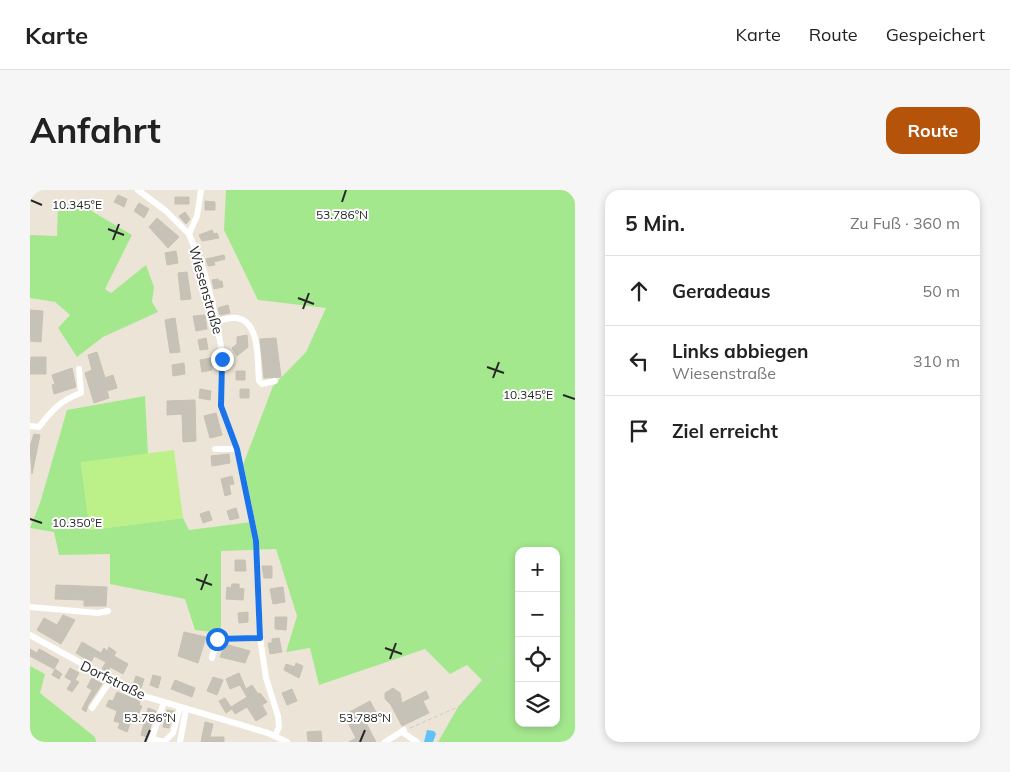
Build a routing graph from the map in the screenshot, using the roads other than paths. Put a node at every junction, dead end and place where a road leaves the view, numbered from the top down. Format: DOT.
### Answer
graph roads {
  1 [pos="138,190"];
  2 [pos="200,190"];
  3 [pos="189,234"];
  4 [pos="217,321"];
  5 [pos="79,369"];
  6 [pos="275,381"];
  7 [pos="30,426"];
  8 [pos="215,449"];
  9 [pos="237,449"];
  10 [pos="30,607"];
  11 [pos="108,611"];
  12 [pos="30,635"];
  13 [pos="260,638"];
  14 [pos="212,658"];
  15 [pos="110,681"];
  16 [pos="164,702"];
  17 [pos="92,708"];
  18 [pos="183,708"];
  19 [pos="275,736"];
  20 [pos="151,741"];
  21 [pos="180,742"];
  22 [pos="287,742"];
  23 [pos="385,742"];
  24 [pos="417,742"];
  1 -- 3 [label="street, Wiesenstraße"];
  2 -- 3 [label="street"];
  3 -- 4 [label="street, Wiesenstraße"];
  4 -- 6 [label="street"];
  4 -- 9 [label="street, Wiesenstraße"];
  5 -- 7 [label="street"];
  8 -- 9 [label="street"];
  9 -- 13 [label="street, Wiesenstraße"];
  10 -- 11 [label="street"];
  12 -- 15 [label="street, Dorfstraße"];
  13 -- 14 [label="street"];
  13 -- 19 [label="street, Wiesenstraße"];
  15 -- 16 [label="street, Dorfstraße"];
  15 -- 17 [label="street"];
  16 -- 18 [label="street, Dorfstraße"];
  16 -- 20 [label="street"];
  18 -- 19 [label="street, Dorfstraße"];
  18 -- 20 [label="street"];
  18 -- 21 [label="street"];
  19 -- 22 [label="street, Dorfstraße"];
  23 -- 24 [label="street"];
}
